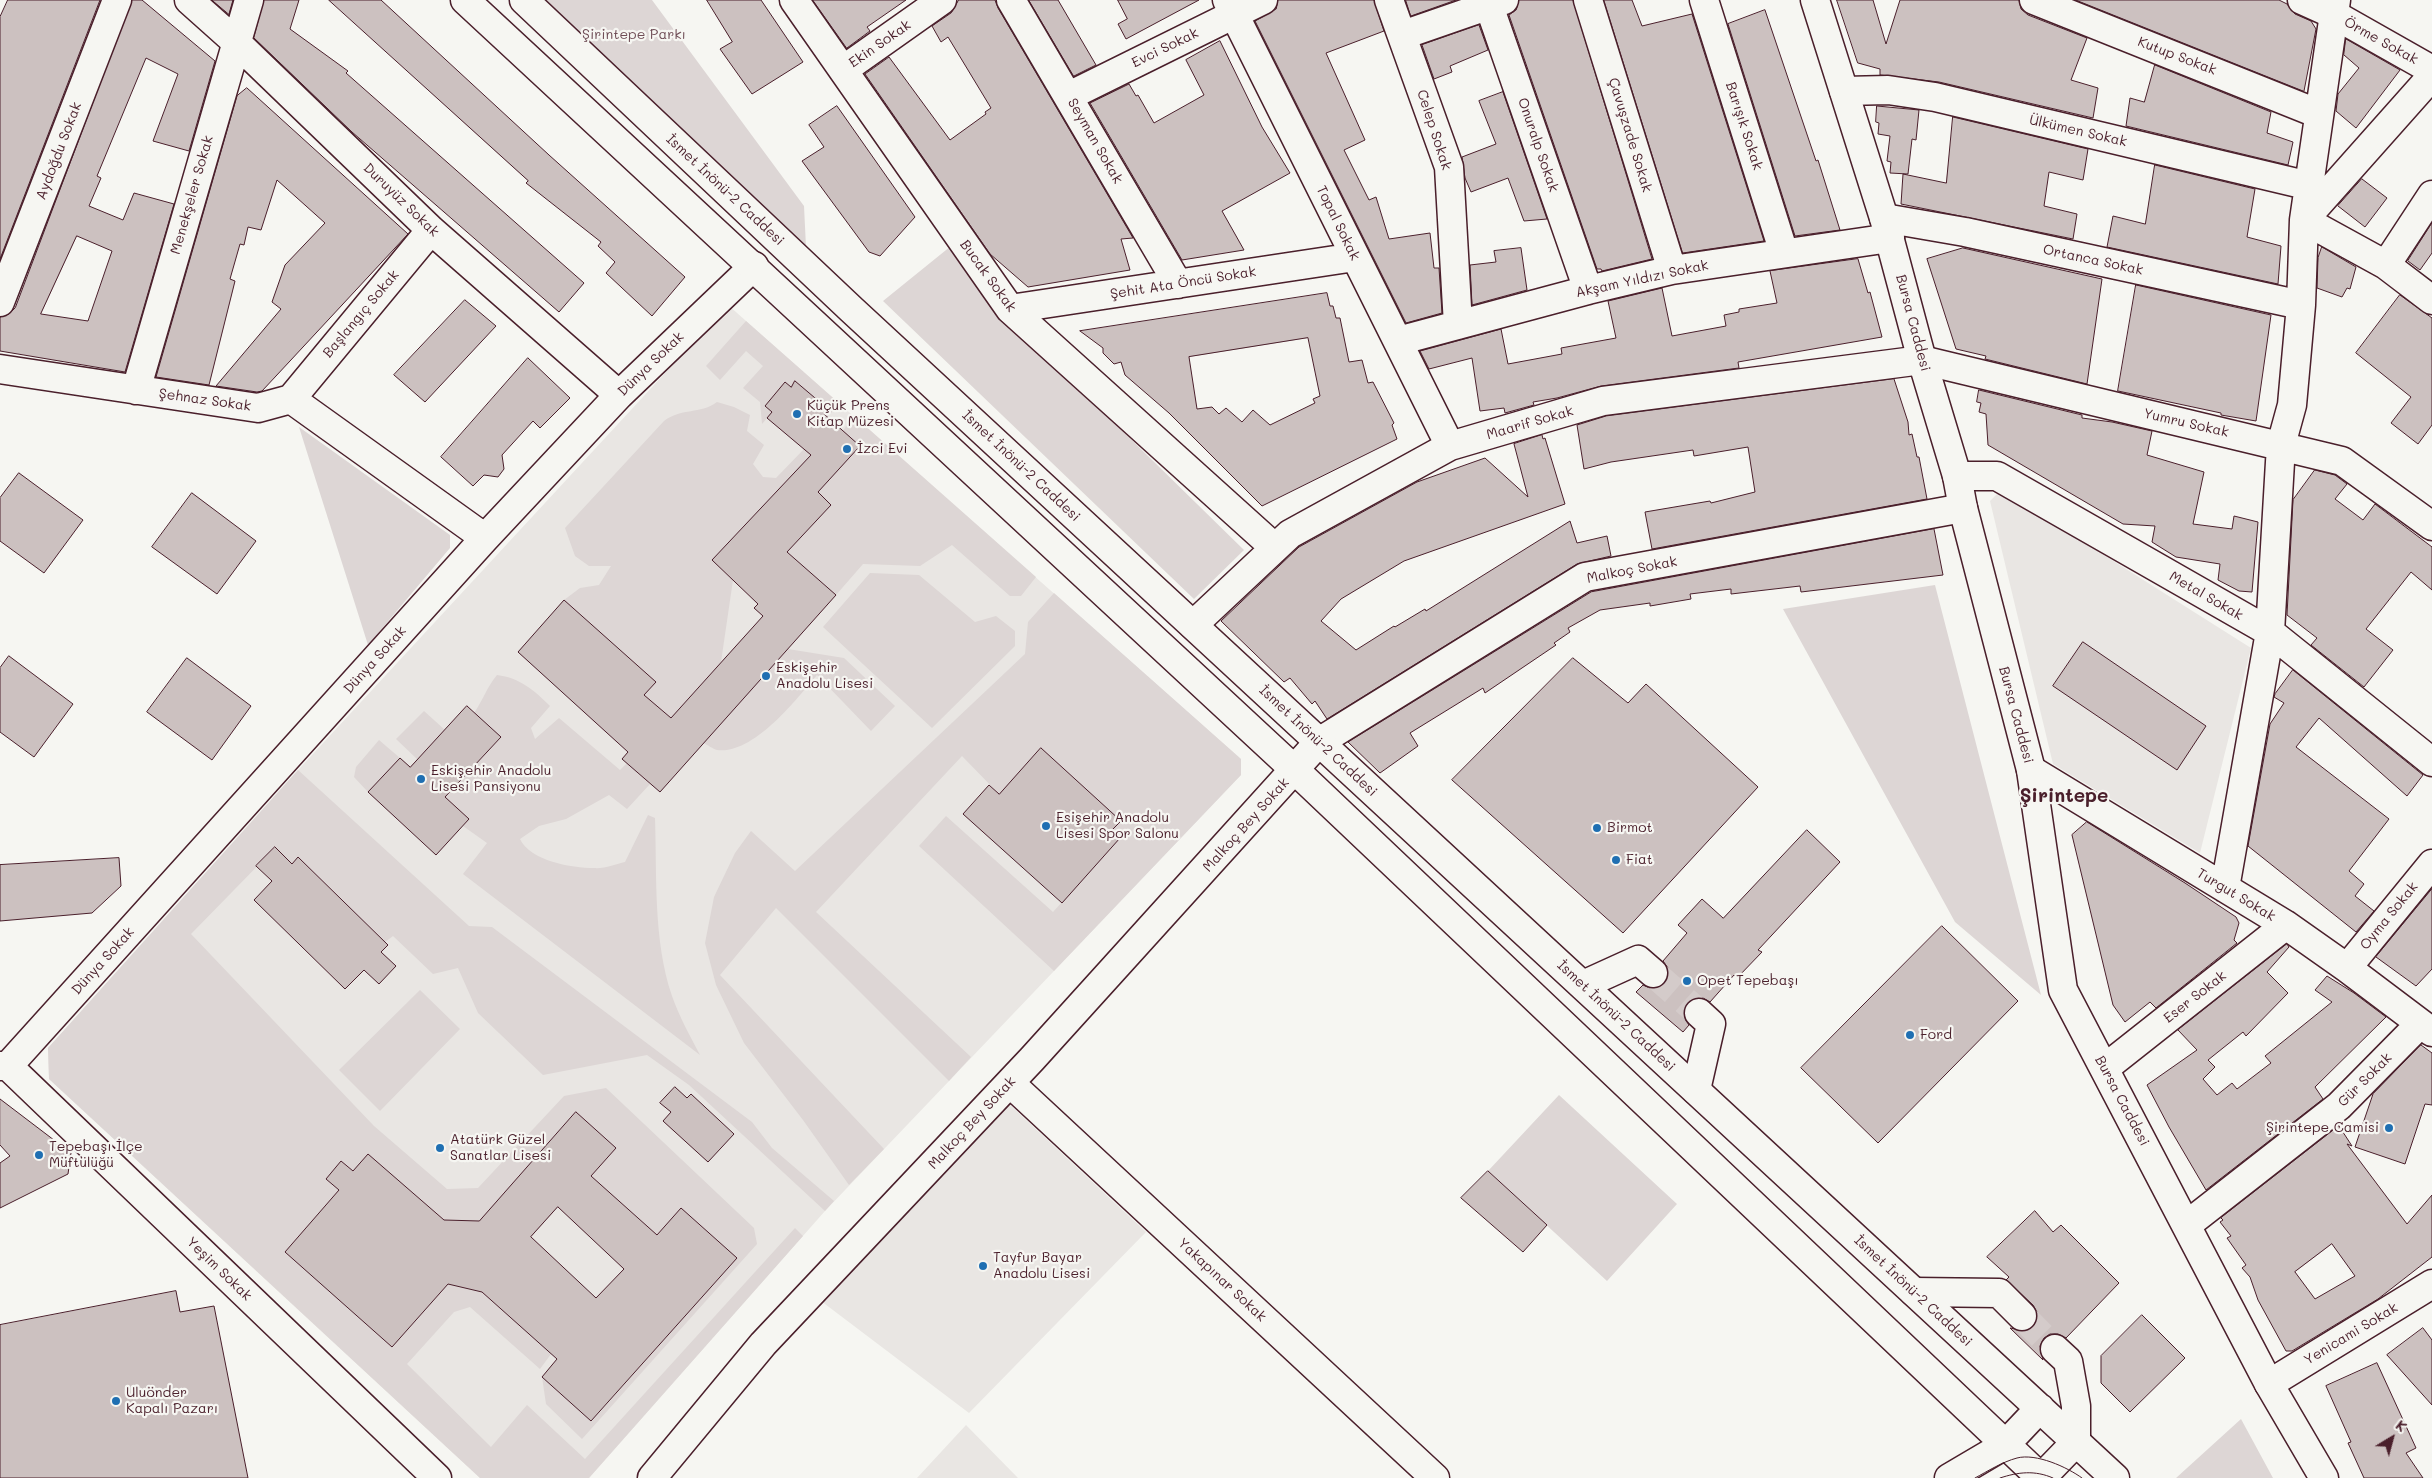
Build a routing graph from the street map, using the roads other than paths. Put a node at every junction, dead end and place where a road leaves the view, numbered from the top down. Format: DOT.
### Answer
graph roads {
  1 [pos="117,0"];
  2 [pos="189,0"];
  3 [pos="249,0"];
  4 [pos="464,0"];
  5 [pos="524,0"];
  6 [pos="794,0"];
  7 [pos="942,0"];
  8 [pos="1011,0"];
  9 [pos="1262,0"];
  10 [pos="1389,0"];
  11 [pos="1588,0"];
  12 [pos="1704,0"];
  13 [pos="1814,0"];
  14 [pos="2034,0"];
  15 [pos="2302,0"];
  16 [pos="1493,2"];
  17 [pos="1231,7"];
  18 [pos="2335,7"];
  19 [pos="1403,35"];
  20 [pos="236,42"];
  21 [pos="843,70"];
  22 [pos="2432,70"];
  23 [pos="2432,76"];
  24 [pos="1844,91"];
  25 [pos="1069,96"];
  26 [pos="2319,114"];
  27 [pos="2310,186"];
  28 [pos="2432,195"];
  29 [pos="2304,220"];
  30 [pos="1887,228"];
  31 [pos="431,230"];
  32 [pos="1784,253"];
  33 [pos="1355,257"];
  34 [pos="754,266"];
  35 [pos="2386,266"];
  36 [pos="1672,270"];
  37 [pos="1178,284"];
  38 [pos="1588,290"];
  39 [pos="2432,300"];
  40 [pos="0,302"];
  41 [pos="2301,305"];
  42 [pos="1010,309"];
  43 [pos="1458,325"];
  44 [pos="1398,341"];
  45 [pos="1922,360"];
  46 [pos="0,369"];
  47 [pos="136,390"];
  48 [pos="619,395"];
  49 [pos="291,399"];
  50 [pos="1450,446"];
  51 [pos="2281,446"];
  52 [pos="1957,476"];
  53 [pos="1963,508"];
  54 [pos="2432,526"];
  55 [pos="485,538"];
  56 [pos="1275,548"];
  57 [pos="1193,625"];
  58 [pos="2270,632"];
  59 [pos="1320,742"];
  60 [pos="2432,762"];
  61 [pos="2031,770"];
  62 [pos="1296,771"];
  63 [pos="2432,864"];
  64 [pos="2225,888"];
  65 [pos="2286,925"];
  66 [pos="2347,968"];
  67 [pos="1653,973"];
  68 [pos="1583,985"];
  69 [pos="1699,1013"];
  70 [pos="2426,1028"];
  71 [pos="4,1066"];
  72 [pos="2105,1068"];
  73 [pos="1010,1083"];
  74 [pos="1696,1090"];
  75 [pos="2188,1224"];
  76 [pos="2432,1284"];
  77 [pos="1914,1292"];
  78 [pos="2022,1316"];
  79 [pos="2055,1349"];
  80 [pos="2269,1384"];
  81 [pos="2040,1408"];
  82 [pos="2076,1442"];
  83 [pos="2005,1445"];
  84 [pos="437,1478"];
  85 [pos="652,1478"];
  86 [pos="1435,1478"];
  87 [pos="1949,1478"];
  88 [pos="2039,1478"];
  89 [pos="2115,1478"];
  90 [pos="2324,1478"];
  1 -- 40 [label="street, Aydoğdu Sokak"];
  2 -- 20 [label="street, Duruyüz Sokak"];
  3 -- 20 [label="street, Menekşeler Sokak"];
  4 -- 34 [label="street"];
  5 -- 57 [label="street, İsmet İnönü-2 Caddesi"];
  6 -- 21 [label="street, Bucak Sokak"];
  7 -- 21 [label="street, Ekin Sokak"];
  8 -- 25 [label="street, Seyman Sokak"];
  9 -- 17 [label="street, Evci Sokak"];
  10 -- 19 [label="street, Celep Sokak"];
  11 -- 36 [label="street, Çavuşzade Sokak"];
  12 -- 32 [label="street, Barışık Sokak"];
  13 -- 24 [label="street, Bursa Caddesi"];
  14 -- 26 [label="street, Kutup Sokak"];
  15 -- 18 [label="street, Örme Sokak"];
  16 -- 19 [label="street"];
  16 -- 38 [label="street, Onuralp Sokak"];
  17 -- 25 [label="street, Evci Sokak"];
  17 -- 33 [label="street, Topal Sokak"];
  18 -- 22 [label="street, Örme Sokak"];
  18 -- 26 [label="street"];
  19 -- 43 [label="street, Celep Sokak"];
  20 -- 31 [label="street, Duruyüz Sokak"];
  20 -- 47 [label="street, Menekşeler Sokak"];
  21 -- 42 [label="street, Bucak Sokak"];
  23 -- 29 [label="street"];
  24 -- 27 [label="street, Ülkümen Sokak"];
  24 -- 30 [label="street, Bursa Caddesi"];
  25 -- 37 [label="street, Seyman Sokak"];
  26 -- 27 [label="street"];
  27 -- 29 [label="street"];
  28 -- 35 [label="street"];
  29 -- 35 [label="street"];
  29 -- 41 [label="street"];
  30 -- 32 [label="street, Akşam Yıldızı Sokak"];
  30 -- 41 [label="street, Ortanca Sokak"];
  30 -- 45 [label="street, Bursa Caddesi"];
  31 -- 48 [label="street, Duruyüz Sokak"];
  31 -- 49 [label="street, Başlangıç Sokak"];
  32 -- 36 [label="street, Akşam Yıldızı Sokak"];
  33 -- 37 [label="street, Şehit Ata Öncü Sokak"];
  33 -- 44 [label="street, Topal Sokak"];
  34 -- 48 [label="street, Dünya Sokak"];
  34 -- 62 [label="street"];
  35 -- 39 [label="street"];
  36 -- 38 [label="street, Akşam Yıldızı Sokak"];
  37 -- 42 [label="street, Şehit Ata Öncü Sokak"];
  38 -- 43 [label="street, Akşam Yıldızı Sokak"];
  41 -- 51 [label="street"];
  42 -- 56 [label="street, Bucak Sokak"];
  43 -- 44 [label="street, Akşam Yıldızı Sokak"];
  44 -- 50 [label="street, Topal Sokak"];
  45 -- 50 [label="street, Maarif Sokak"];
  45 -- 51 [label="street, Yumru Sokak"];
  45 -- 52 [label="street, Bursa Caddesi"];
  46 -- 47 [label="street, Şehnaz Sokak"];
  47 -- 49 [label="street, Şehnaz Sokak"];
  48 -- 55 [label="street, Dünya Sokak"];
  49 -- 55 [label="street"];
  50 -- 56 [label="street, Maarif Sokak"];
  51 -- 54 [label="street, Yumru Sokak"];
  51 -- 58 [label="street"];
  52 -- 53 [label="street, Bursa Caddesi"];
  52 -- 58 [label="street, Metal Sokak"];
  53 -- 59 [label="street, Malkoç Sokak"];
  53 -- 61 [label="street, Bursa Caddesi"];
  55 -- 71 [label="street, Dünya Sokak"];
  56 -- 57 [label="street, Maarif Sokak"];
  57 -- 59 [label="street, İsmet İnönü-2 Caddesi"];
  58 -- 60 [label="street, Metal Sokak"];
  58 -- 64 [label="street"];
  59 -- 62 [label="street, Malkoç Sokak"];
  59 -- 68 [label="street, İsmet İnönü-2 Caddesi"];
  61 -- 64 [label="street, Turgut Sokak"];
  61 -- 72 [label="street, Bursa Caddesi"];
  62 -- 73 [label="street, Malkoç Bey Sokak"];
  62 -- 83 [label="street"];
  63 -- 66 [label="street, Oyma Sokak"];
  64 -- 65 [label="street, Turgut Sokak"];
  65 -- 66 [label="street, Turgut Sokak"];
  65 -- 72 [label="street, Eser Sokak"];
  66 -- 70 [label="street, Turgut Sokak"];
  67 -- 68 [label="street"];
  68 -- 74 [label="street, İsmet İnönü-2 Caddesi"];
  69 -- 74 [label="street"];
  70 -- 75 [label="street, Gür Sokak"];
  71 -- 84 [label="street, Yeşim Sokak"];
  72 -- 75 [label="street, Bursa Caddesi"];
  73 -- 85 [label="street, Malkoç Bey Sokak"];
  73 -- 86 [label="street, Yakapınar Sokak"];
  74 -- 77 [label="street, İsmet İnönü-2 Caddesi"];
  75 -- 80 [label="street, Bursa Caddesi"];
  76 -- 80 [label="street, Yenicami Sokak"];
  77 -- 78 [label="street"];
  77 -- 81 [label="street, İsmet İnönü-2 Caddesi"];
  79 -- 82 [label="street"];
  80 -- 90 [label="street, Bursa Caddesi"];
  81 -- 82 [label="street, İsmet İnönü-2 Caddesi"];
  81 -- 83 [label="street"];
  82 -- 88 [label="street"];
  82 -- 89 [label="street, İsmet İnönü-2 Caddesi"];
  83 -- 87 [label="street"];
  83 -- 88 [label="street"];
}
